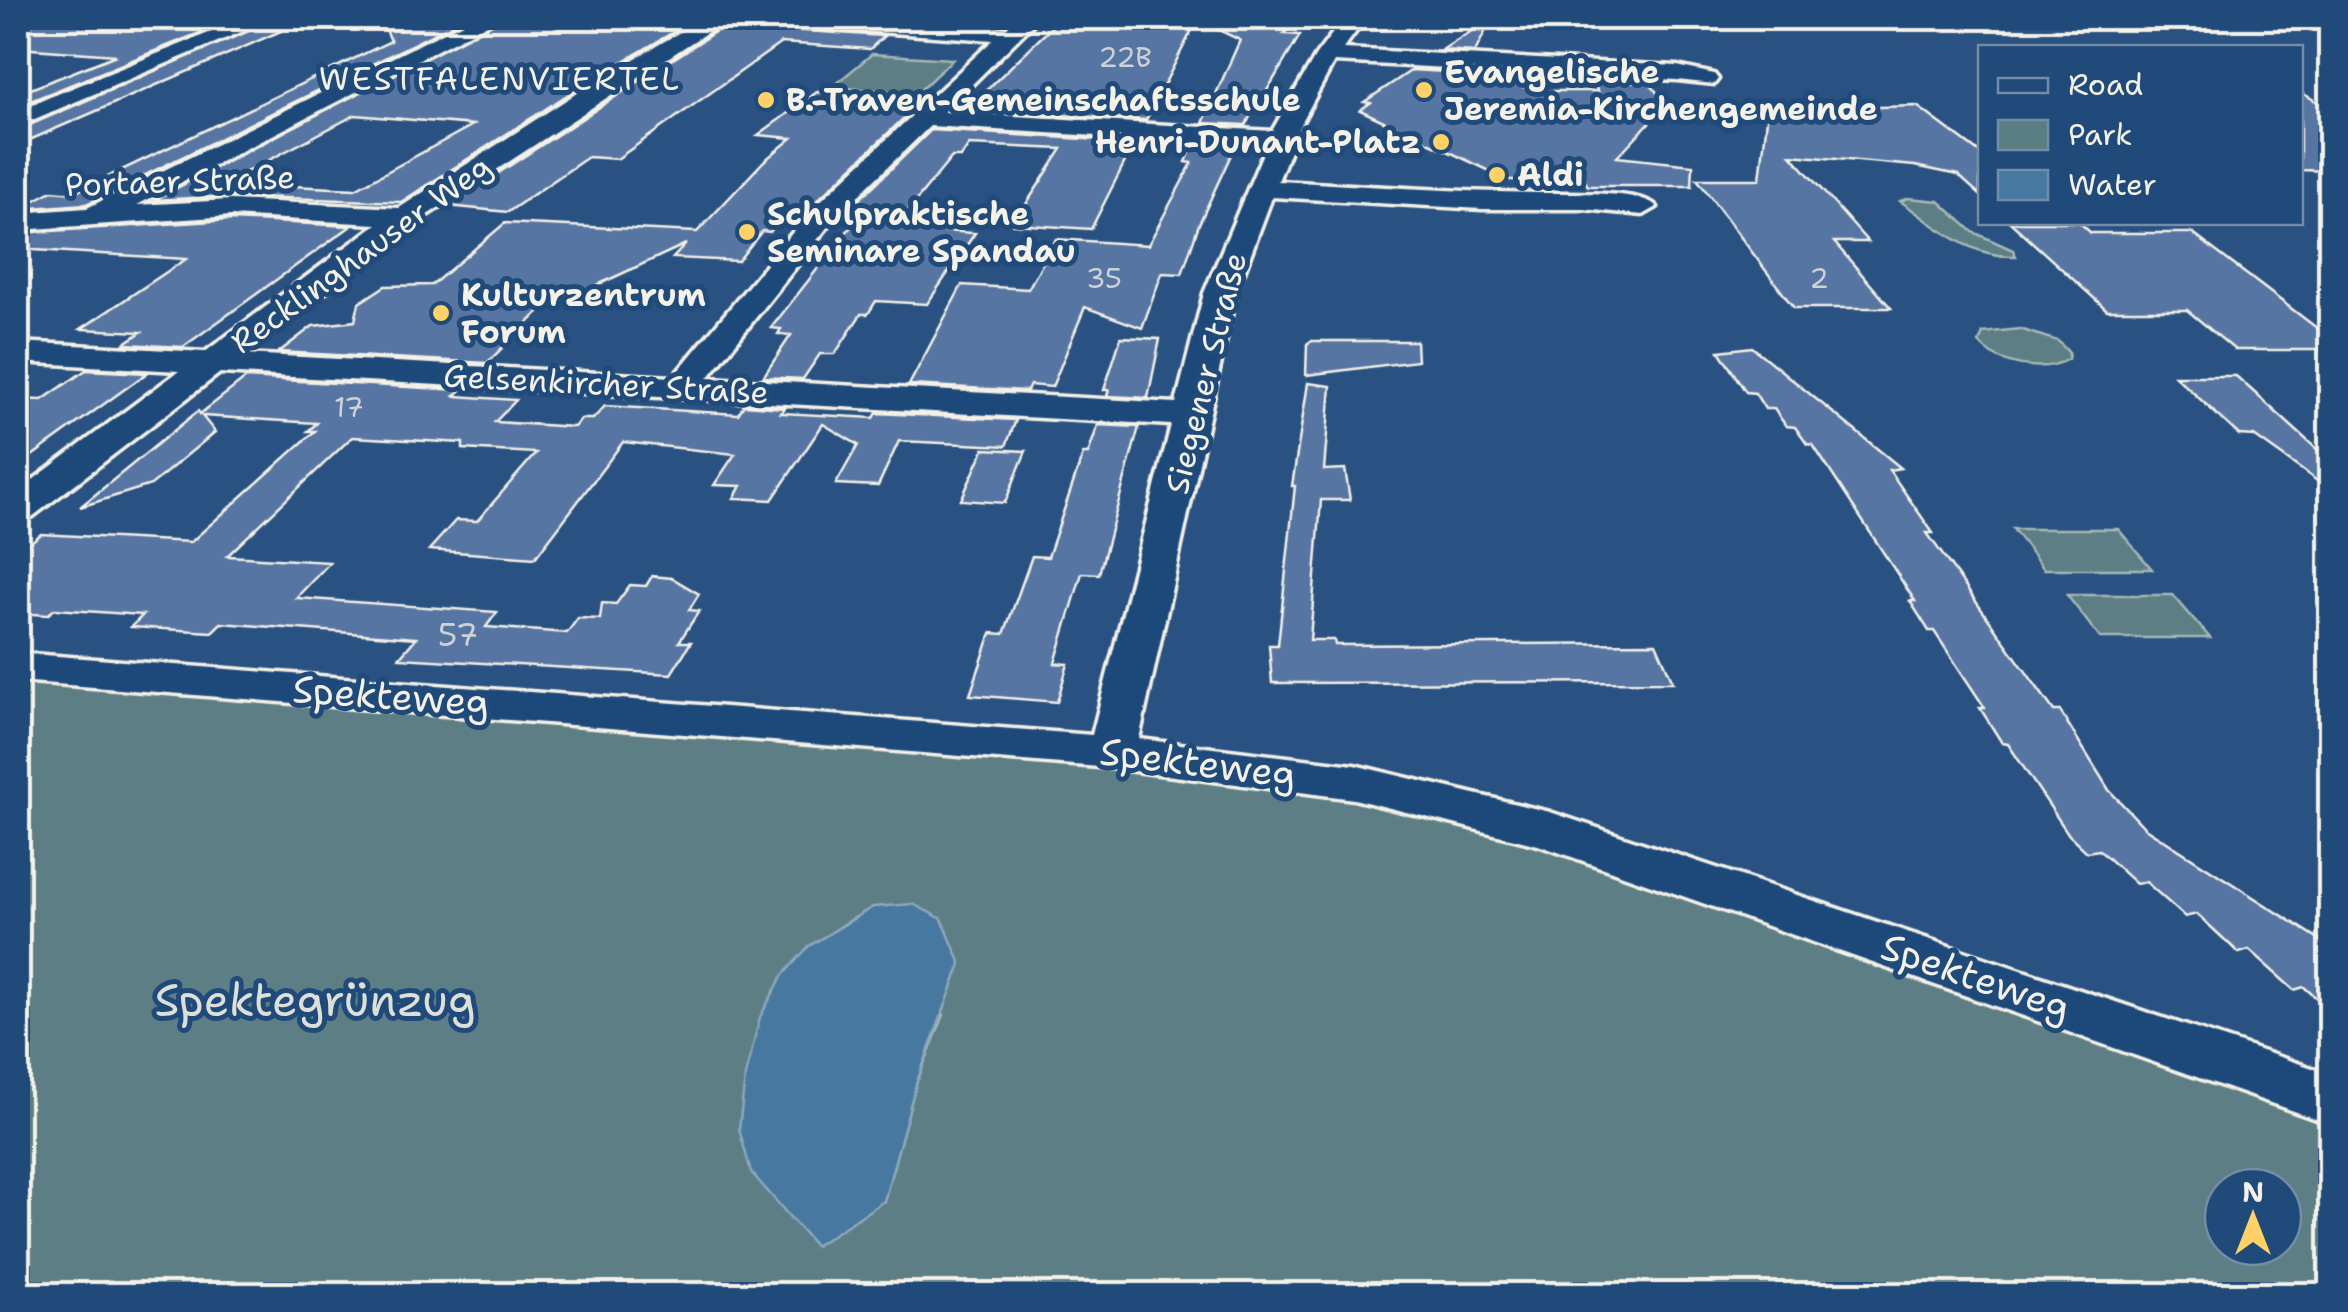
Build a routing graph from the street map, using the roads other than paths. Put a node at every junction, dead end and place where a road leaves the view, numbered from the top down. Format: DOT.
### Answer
graph roads {
  1 [pos="30,18"];
  2 [pos="263,18"];
  3 [pos="488,18"];
  4 [pos="718,18"];
  5 [pos="760,18"];
  6 [pos="1355,18"];
  7 [pos="18,22"];
  8 [pos="1019,26"];
  9 [pos="1327,55"];
  10 [pos="1706,79"];
  11 [pos="923,118"];
  12 [pos="18,119"];
  13 [pos="1280,139"];
  14 [pos="1260,188"];
  15 [pos="1643,208"];
  16 [pos="90,218"];
  17 [pos="405,218"];
  18 [pos="18,220"];
  19 [pos="18,352"];
  20 [pos="209,363"];
  21 [pos="682,388"];
  22 [pos="1194,415"];
  23 [pos="18,508"];
  24 [pos="18,667"];
  25 [pos="1112,752"];
  26 [pos="2330,1099"];
  1 -- 7 [label="street"];
  2 -- 12 [label="street"];
  3 -- 16 [label="street"];
  4 -- 17 [label="street, Recklinghauser Weg"];
  5 -- 8 [label="street"];
  6 -- 9 [label="street, Siegener Straße"];
  8 -- 11 [label="street"];
  9 -- 10 [label="street"];
  9 -- 13 [label="street, Siegener Straße"];
  11 -- 13 [label="street"];
  11 -- 21 [label="street"];
  13 -- 14 [label="street, Siegener Straße"];
  14 -- 15 [label="street"];
  14 -- 22 [label="street, Siegener Straße"];
  16 -- 17 [label="street, Portaer Straße"];
  16 -- 18 [label="street, Portaer Straße"];
  17 -- 20 [label="street, Recklinghauser Weg"];
  19 -- 20 [label="street, Gelsenkircher Straße"];
  20 -- 21 [label="street, Gelsenkircher Straße"];
  20 -- 23 [label="street, Recklinghauser Weg"];
  21 -- 22 [label="street, Gelsenkircher Straße"];
  22 -- 25 [label="street, Siegener Straße"];
  24 -- 25 [label="street, Spekteweg"];
  25 -- 26 [label="street, Spekteweg"];
}
